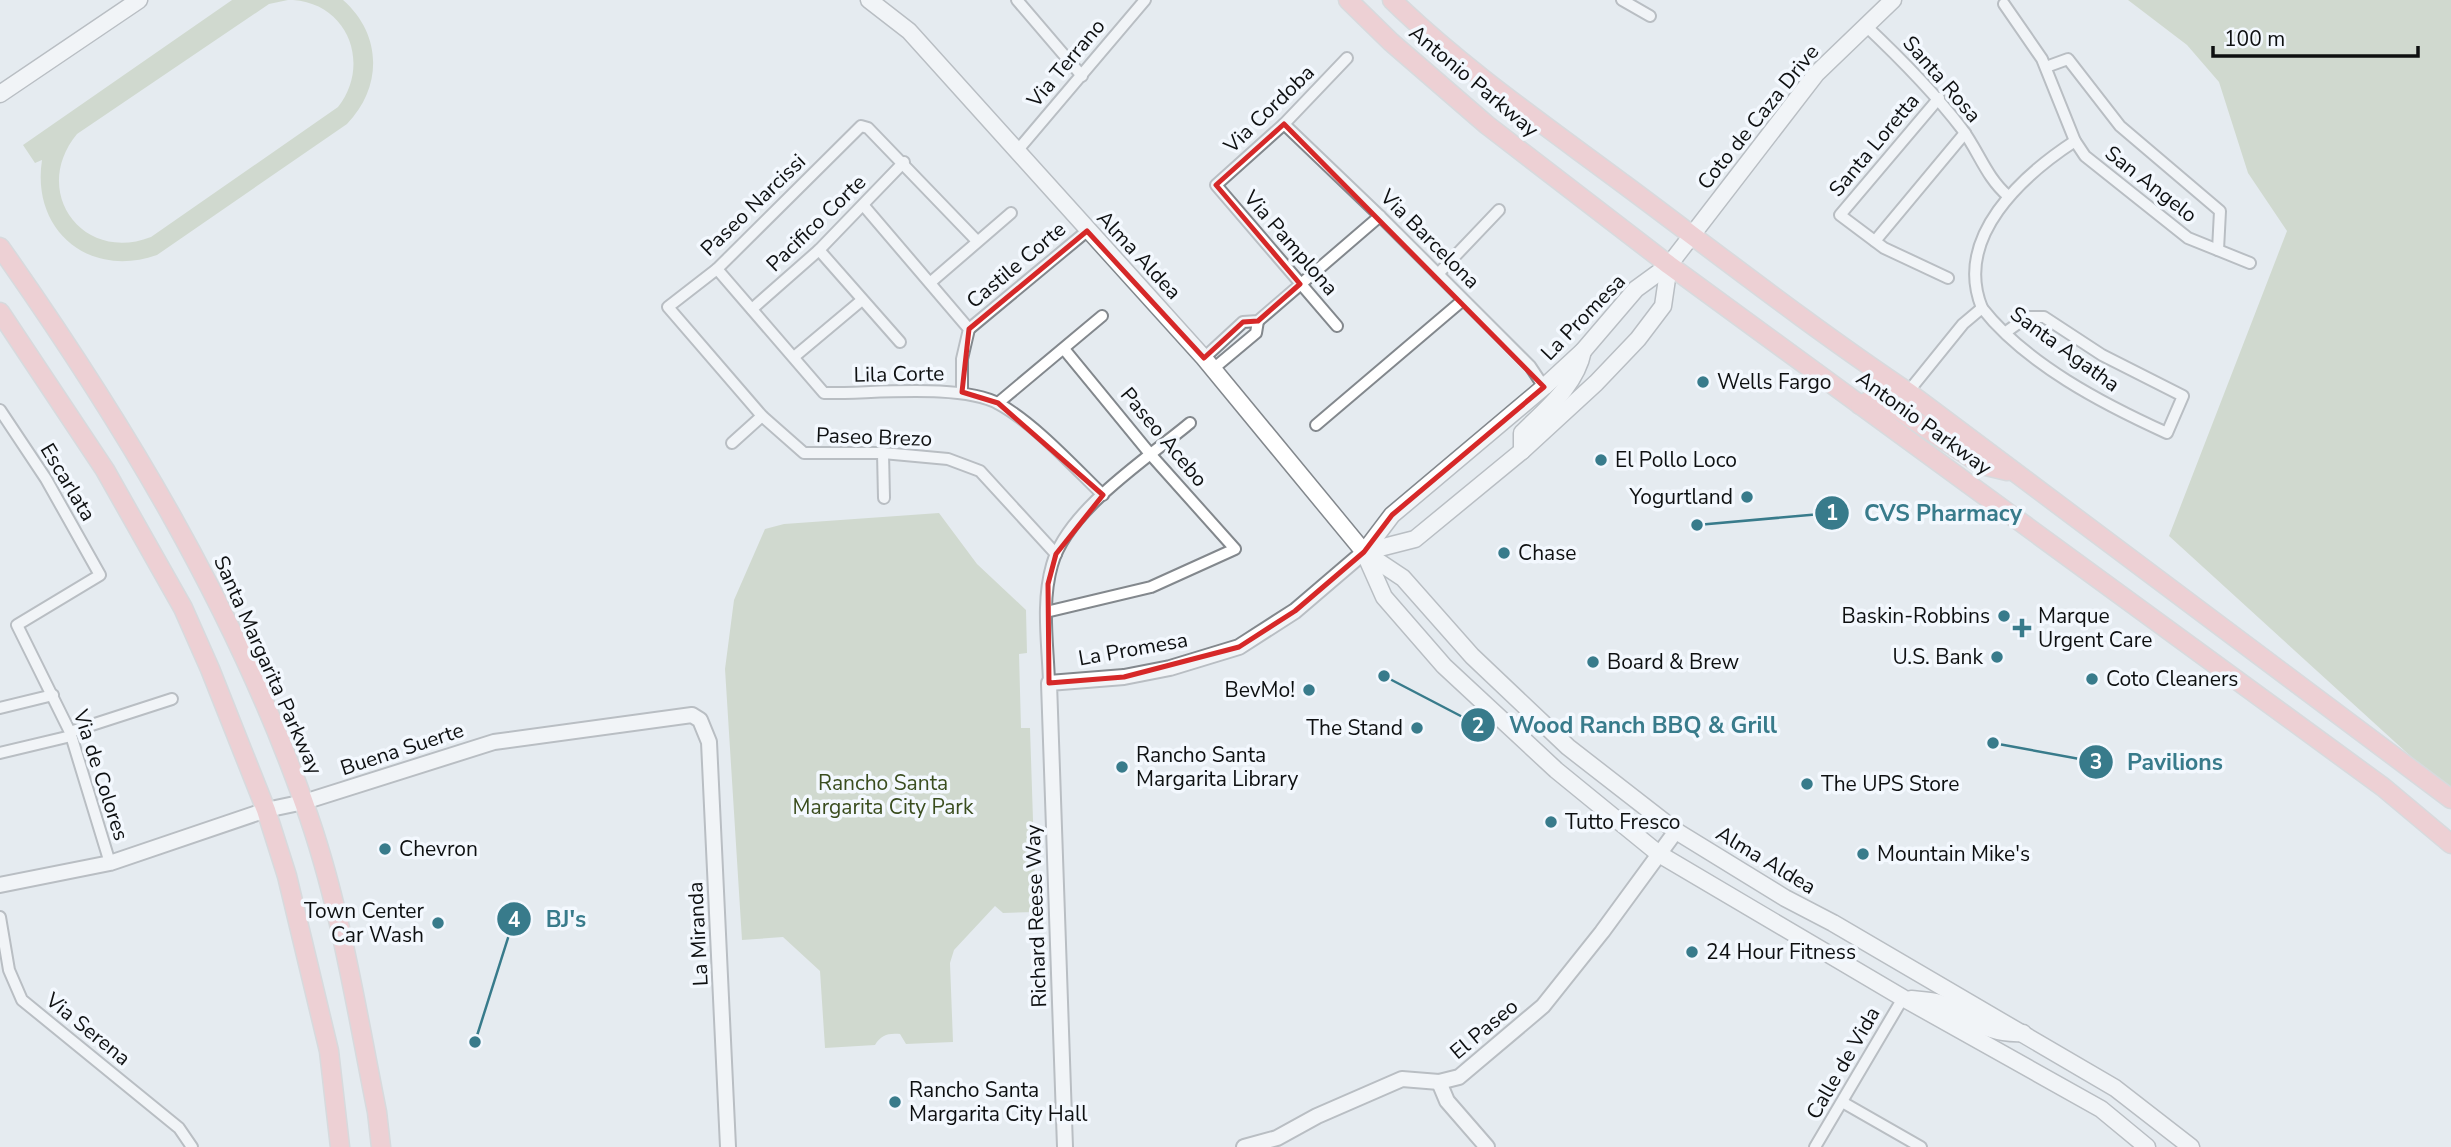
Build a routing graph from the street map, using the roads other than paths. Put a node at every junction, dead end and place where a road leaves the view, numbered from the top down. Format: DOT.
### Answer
graph roads {
  1 [pos="139,0"];
  2 [pos="869,0"];
  3 [pos="1017,0"];
  4 [pos="1145,0"];
  5 [pos="1348,0"];
  6 [pos="1392,0"];
  7 [pos="1622,0"];
  8 [pos="1892,0"];
  9 [pos="2004,4"];
  10 [pos="1650,16"];
  11 [pos="1865,25"];
  12 [pos="1347,58"];
  13 [pos="2046,67"];
  14 [pos="1082,76"];
  15 [pos="0,94"];
  16 [pos="1939,98"];
  17 [pos="1283,124"];
  18 [pos="1965,133"];
  19 [pos="2075,141"];
  20 [pos="1017,151"];
  21 [pos="904,162"];
  22 [pos="1216,185"];
  23 [pos="2008,196"];
  24 [pos="864,206"];
  25 [pos="1499,210"];
  26 [pos="1011,213"];
  27 [pos="1380,216"];
  28 [pos="1087,231"];
  29 [pos="1691,234"];
  30 [pos="977,241"];
  31 [pos="1875,242"];
  32 [pos="0,247"];
  33 [pos="819,250"];
  34 [pos="2218,250"];
  35 [pos="2250,263"];
  36 [pos="1670,265"];
  37 [pos="717,269"];
  38 [pos="1438,274"];
  39 [pos="1948,278"];
  40 [pos="931,282"];
  41 [pos="1300,284"];
  42 [pos="862,300"];
  43 [pos="1463,300"];
  44 [pos="1982,307"];
  45 [pos="752,309"];
  46 [pos="0,312"];
  47 [pos="671,313"];
  48 [pos="1102,316"];
  49 [pos="1258,321"];
  50 [pos="1336,326"];
  51 [pos="969,329"];
  52 [pos="2006,332"];
  53 [pos="900,342"];
  54 [pos="1064,349"];
  55 [pos="1583,351"];
  56 [pos="794,357"];
  57 [pos="1208,363"];
  58 [pos="1544,387"];
  59 [pos="962,392"];
  60 [pos="1908,392"];
  61 [pos="998,403"];
  62 [pos="1860,405"];
  63 [pos="0,411"];
  64 [pos="762,416"];
  65 [pos="1190,423"];
  66 [pos="1316,425"];
  67 [pos="732,443"];
  68 [pos="1522,451"];
  69 [pos="883,453"];
  70 [pos="1152,455"];
  71 [pos="2017,474"];
  72 [pos="1103,495"];
  73 [pos="884,498"];
  74 [pos="1364,552"];
  75 [pos="1056,554"];
  76 [pos="1046,612"];
  77 [pos="17,625"];
  78 [pos="1049,684"];
  79 [pos="53,695"];
  80 [pos="172,699"];
  81 [pos="0,708"];
  82 [pos="700,720"];
  83 [pos="71,734"];
  84 [pos="0,753"];
  85 [pos="2451,799"];
  86 [pos="304,802"];
  87 [pos="266,810"];
  88 [pos="1676,831"];
  89 [pos="2451,844"];
  90 [pos="1659,854"];
  91 [pos="110,863"];
  92 [pos="0,885"];
  93 [pos="0,917"];
  94 [pos="1903,998"];
  95 [pos="2023,1033"];
  96 [pos="1439,1082"];
  97 [pos="1843,1103"];
  98 [pos="192,1147"];
  99 [pos="340,1147"];
  100 [pos="381,1147"];
  101 [pos="728,1147"];
  102 [pos="1065,1147"];
  103 [pos="1244,1147"];
  104 [pos="1487,1147"];
  105 [pos="1815,1147"];
  106 [pos="1921,1147"];
  107 [pos="2147,1147"];
  108 [pos="2191,1147"];
  1 -- 15 [label="main road"];
  2 -- 20 [label="main road, Alma Aldea"];
  3 -- 14 [label="street"];
  4 -- 14 [label="street, Via Terrano"];
  5 -- 36 [label="main road, Antonio Parkway"];
  6 -- 29 [label="main road, Antonio Parkway"];
  7 -- 10 [label="street"];
  8 -- 11 [label="main road, Coto de Caza Drive"];
  9 -- 13 [label="street, San Angelo"];
  11 -- 16 [label="street, Santa Rosa"];
  11 -- 29 [label="main road, Coto de Caza Drive"];
  12 -- 17 [label="street, Via Cordoba"];
  13 -- 19 [label="street, San Angelo"];
  13 -- 34 [label="street"];
  14 -- 20 [label="street, Via Terrano"];
  16 -- 18 [label="street, Santa Rosa"];
  16 -- 31 [label="street, Santa Loretta"];
  17 -- 22 [label="street, Via Cordoba"];
  17 -- 27 [label="street, Via Barcelona"];
  18 -- 23 [label="street, Santa Rosa"];
  18 -- 31 [label="street"];
  19 -- 23 [label="street"];
  19 -- 34 [label="street, San Angelo"];
  20 -- 28 [label="main road, Alma Aldea"];
  21 -- 24 [label="street, Pacifico Corte"];
  21 -- 30 [label="street"];
  21 -- 37 [label="street, Paseo Narcissi"];
  22 -- 41 [label="street, Via Pamplona"];
  23 -- 44 [label="street"];
  24 -- 33 [label="street, Pacifico Corte"];
  24 -- 40 [label="street"];
  25 -- 38 [label="street"];
  26 -- 30 [label="street"];
  27 -- 38 [label="street, Via Barcelona"];
  27 -- 41 [label="street"];
  28 -- 51 [label="street, Castile Corte"];
  28 -- 57 [label="main road, Alma Aldea"];
  29 -- 36 [label="main road, Coto de Caza Drive"];
  29 -- 60 [label="main road, Antonio Parkway"];
  30 -- 40 [label="street"];
  31 -- 39 [label="street, Santa Loretta"];
  32 -- 86 [label="main road, Santa Margarita Parkway"];
  33 -- 42 [label="street"];
  33 -- 45 [label="street, Pacifico Corte"];
  34 -- 35 [label="street, San Angelo"];
  36 -- 55 [label="main road, La Promesa"];
  36 -- 62 [label="main road, Antonio Parkway"];
  36 -- 68 [label="main road"];
  37 -- 45 [label="street, Lila Corte"];
  37 -- 47 [label="street, Paseo Narcissi"];
  38 -- 43 [label="street, Via Barcelona"];
  40 -- 51 [label="street"];
  41 -- 49 [label="street"];
  41 -- 50 [label="street, Via Pamplona"];
  42 -- 53 [label="street"];
  42 -- 56 [label="street"];
  43 -- 58 [label="street, Via Barcelona"];
  43 -- 66 [label="street"];
  44 -- 52 [label="street, Santa Agatha"];
  44 -- 60 [label="street"];
  45 -- 56 [label="street, Lila Corte"];
  46 -- 87 [label="main road"];
  47 -- 64 [label="street, Paseo Brezo"];
  48 -- 54 [label="street"];
  49 -- 57 [label="street"];
  49 -- 57 [label="street"];
  51 -- 59 [label="street"];
  52 -- 52 [label="street, Santa Agatha"];
  54 -- 61 [label="street"];
  54 -- 70 [label="street, Paseo Acebo"];
  55 -- 58 [label="main road, La Promesa"];
  55 -- 68 [label="main road"];
  56 -- 59 [label="street, Lila Corte"];
  57 -- 74 [label="main road, Alma Aldea"];
  58 -- 74 [label="main road, La Promesa"];
  59 -- 61 [label="street, Lila Corte"];
  60 -- 71 [label="main road, Antonio Parkway"];
  61 -- 72 [label="street, Lila Corte"];
  62 -- 71 [label="main road"];
  62 -- 89 [label="main road, Antonio Parkway"];
  63 -- 77 [label="street, Escarlata"];
  64 -- 67 [label="street"];
  64 -- 69 [label="street, Paseo Brezo"];
  65 -- 70 [label="street"];
  68 -- 74 [label="main road"];
  69 -- 73 [label="street"];
  69 -- 75 [label="street, Paseo Brezo"];
  70 -- 72 [label="street"];
  70 -- 76 [label="street, Paseo Acebo"];
  71 -- 85 [label="main road, Antonio Parkway"];
  72 -- 75 [label="street"];
  74 -- 78 [label="street, La Promesa"];
  74 -- 88 [label="main road, Alma Aldea"];
  74 -- 90 [label="main road, Alma Aldea"];
  75 -- 76 [label="street"];
  76 -- 78 [label="street"];
  77 -- 79 [label="street, Via de Colores"];
  78 -- 102 [label="street, Richard Reese Way"];
  79 -- 81 [label="street"];
  79 -- 83 [label="street, Via de Colores"];
  80 -- 83 [label="street"];
  82 -- 86 [label="street, Buena Suerte"];
  82 -- 101 [label="street, La Miranda"];
  83 -- 84 [label="street"];
  83 -- 91 [label="street, Via de Colores"];
  86 -- 87 [label="street, Buena Suerte"];
  86 -- 100 [label="main road, Santa Margarita Parkway"];
  87 -- 91 [label="street, Buena Suerte"];
  87 -- 99 [label="main road"];
  88 -- 90 [label="street, El Paseo"];
  88 -- 95 [label="main road, Alma Aldea"];
  90 -- 94 [label="main road, Alma Aldea"];
  90 -- 96 [label="street, El Paseo"];
  91 -- 92 [label="street, Buena Suerte"];
  93 -- 98 [label="street, Via Serena"];
  94 -- 95 [label="main road"];
  94 -- 97 [label="street, Calle de Vida"];
  94 -- 107 [label="main road, Alma Aldea"];
  95 -- 108 [label="main road, Alma Aldea"];
  96 -- 103 [label="street, El Paseo"];
  96 -- 104 [label="street"];
  97 -- 105 [label="street, Calle de Vida"];
  97 -- 106 [label="street"];
}
